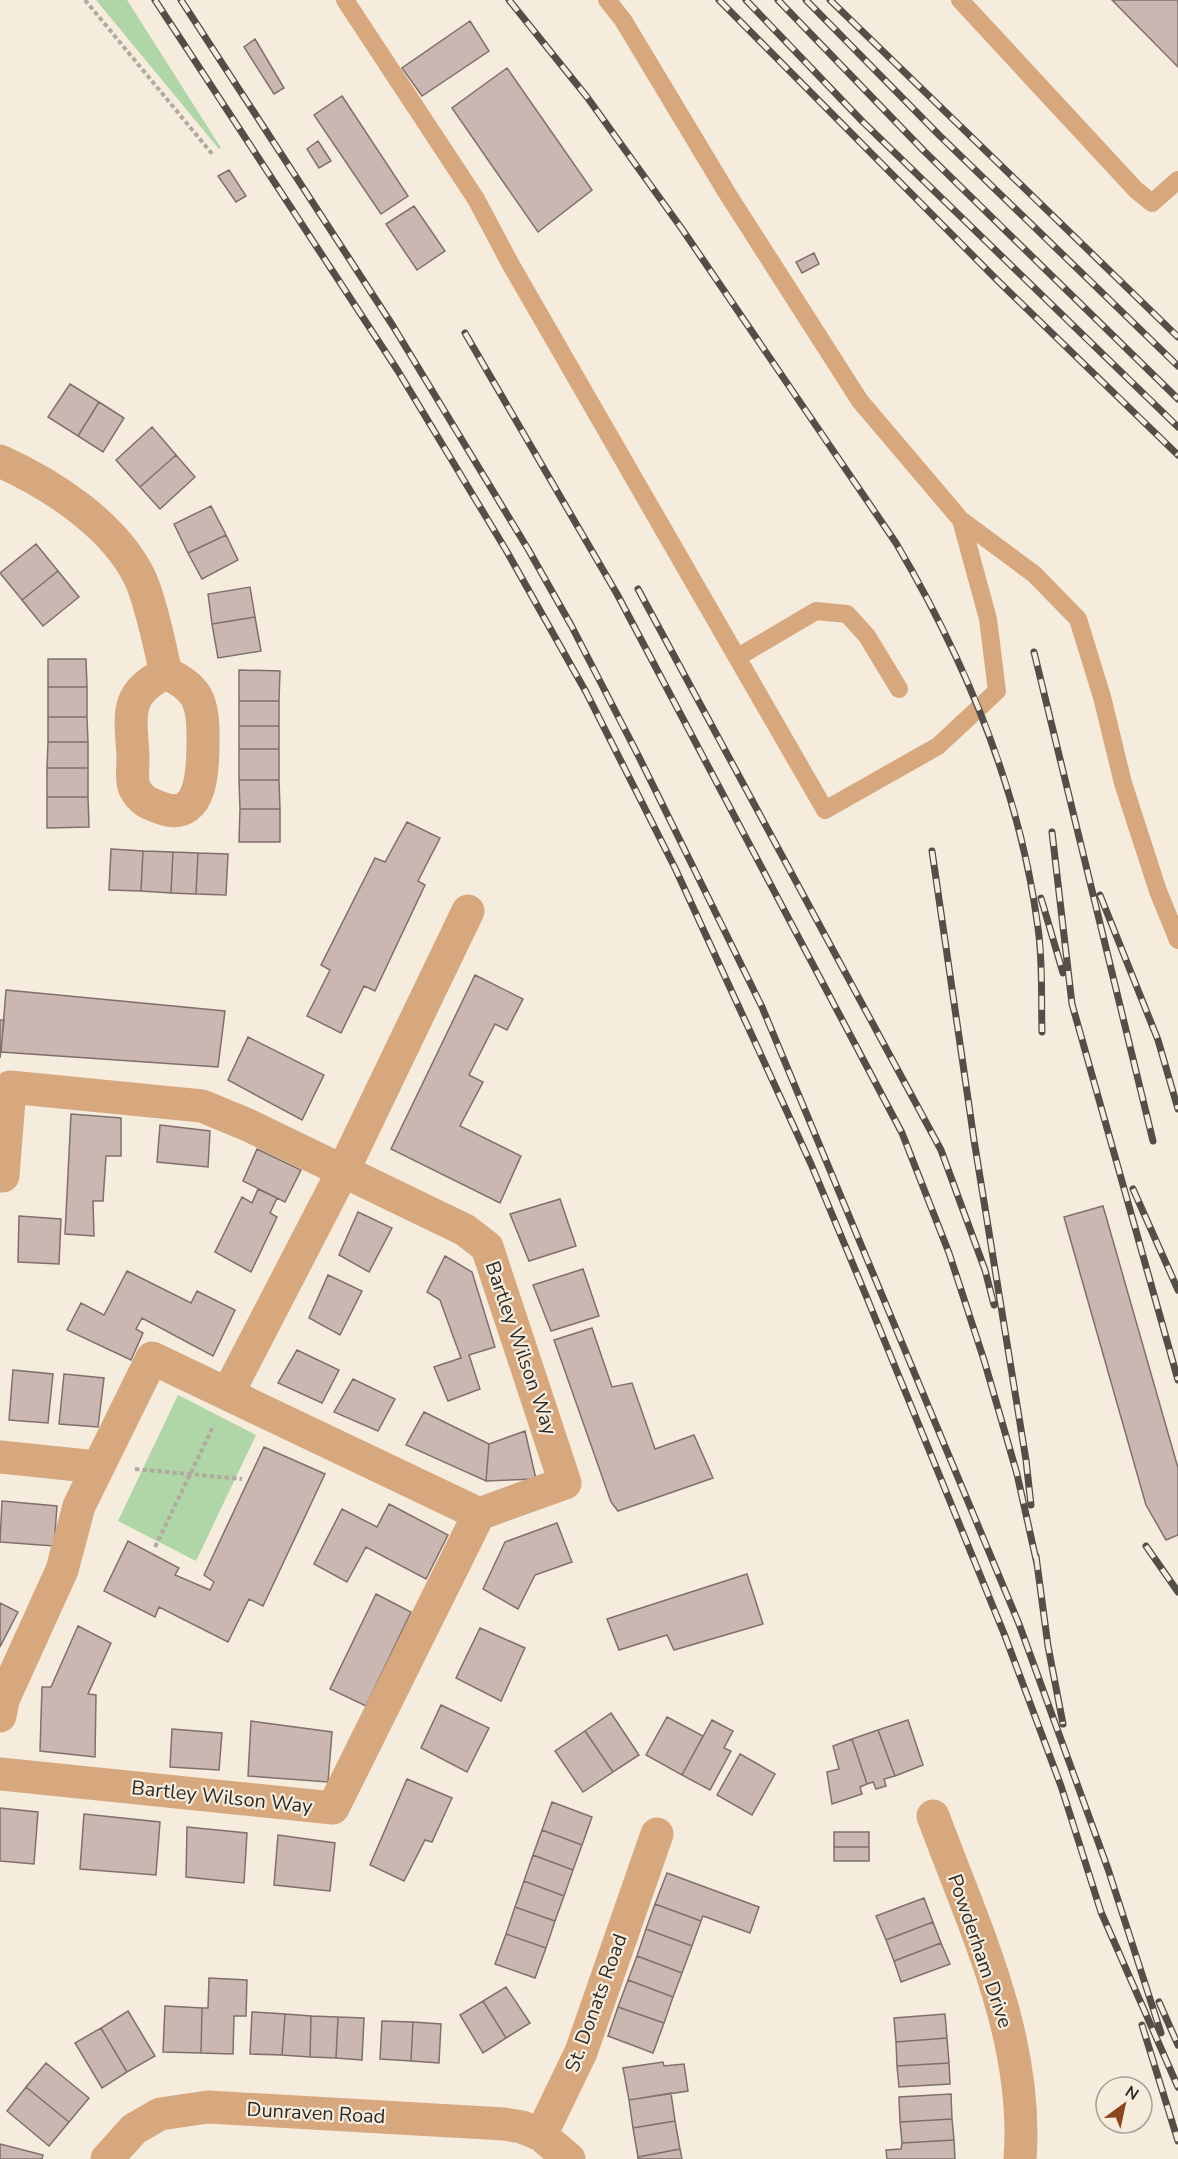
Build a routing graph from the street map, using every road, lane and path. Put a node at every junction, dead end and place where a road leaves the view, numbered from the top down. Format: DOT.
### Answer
graph roads {
  1 [pos="85,0"];
  2 [pos="345,0"];
  3 [pos="607,0"];
  4 [pos="960,0"];
  5 [pos="213,155"];
  6 [pos="1178,180"];
  7 [pos="0,461"];
  8 [pos="961,520"];
  9 [pos="738,657"];
  10 [pos="166,673"];
  11 [pos="899,689"];
  12 [pos="468,911"];
  13 [pos="1178,940"];
  14 [pos="5,1087"];
  15 [pos="343,1170"];
  16 [pos="3,1176"];
  17 [pos="223,1405"];
  18 [pos="0,1457"];
  19 [pos="97,1467"];
  20 [pos="134,1469"];
  21 [pos="190,1474"];
  22 [pos="242,1479"];
  23 [pos="479,1514"];
  24 [pos="155,1547"];
  25 [pos="0,1716"];
  26 [pos="0,1774"];
  27 [pos="933,1816"];
  28 [pos="657,1834"];
  29 [pos="541,2135"];
  30 [pos="107,2159"];
  31 [pos="569,2159"];
  32 [pos="1020,2159"];
  1 -- 5 [label="path"];
  2 -- 9 [label="lane"];
  3 -- 8 [label="lane"];
  4 -- 6 [label="lane"];
  7 -- 10 [label="street"];
  8 -- 9 [label="lane"];
  8 -- 13 [label="lane"];
  9 -- 11 [label="lane"];
  12 -- 15 [label="street"];
  14 -- 15 [label="street, Bartley Wilson Way"];
  14 -- 16 [label="street, Bartley Wilson Way"];
  15 -- 17 [label="street"];
  15 -- 23 [label="street, Bartley Wilson Way"];
  17 -- 19 [label="street"];
  17 -- 21 [label="path"];
  17 -- 23 [label="street"];
  18 -- 19 [label="street"];
  19 -- 25 [label="street"];
  20 -- 21 [label="path"];
  21 -- 22 [label="path"];
  21 -- 24 [label="path"];
  23 -- 26 [label="street, Bartley Wilson Way"];
  27 -- 32 [label="street, Powderham Drive"];
  28 -- 29 [label="street, St. Donats Road"];
  29 -- 30 [label="street, Dunraven Road"];
  29 -- 31 [label="street"];
}
